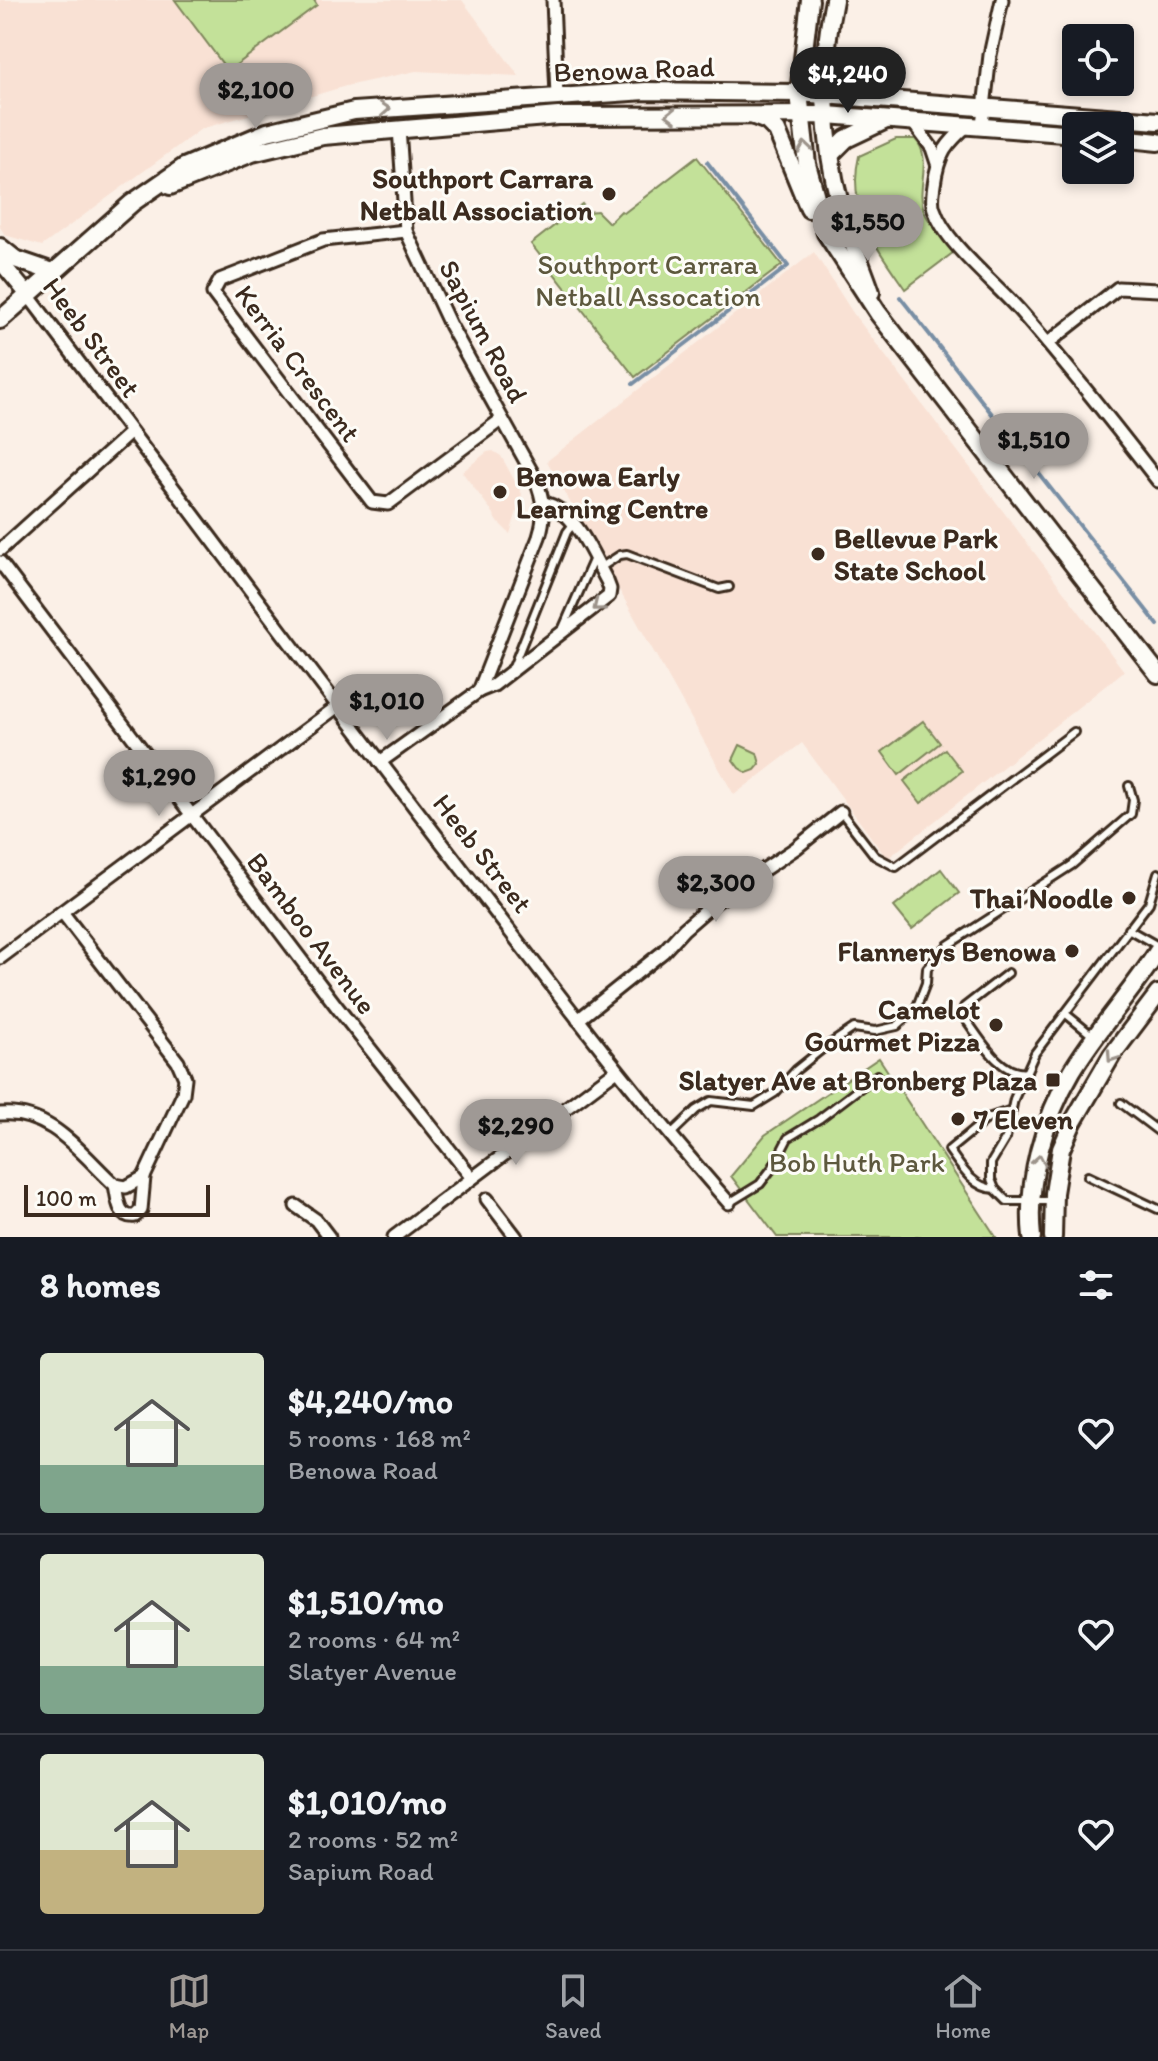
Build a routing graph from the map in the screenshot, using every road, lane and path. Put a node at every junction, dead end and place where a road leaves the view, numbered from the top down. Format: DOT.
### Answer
graph roads {
  1 [pos="553,0"];
  2 [pos="810,0"];
  3 [pos="834,0"];
  4 [pos="1002,0"];
  5 [pos="799,93"];
  6 [pos="826,94"];
  7 [pos="557,96"];
  8 [pos="985,106"];
  9 [pos="749,114"];
  10 [pos="800,115"];
  11 [pos="827,115"];
  12 [pos="891,118"];
  13 [pos="910,119"];
  14 [pos="1158,121"];
  15 [pos="976,124"];
  16 [pos="399,128"];
  17 [pos="1062,133"];
  18 [pos="1134,139"];
  19 [pos="1158,142"];
  20 [pos="831,154"];
  21 [pos="937,163"];
  22 [pos="132,203"];
  23 [pos="406,231"];
  24 [pos="826,233"];
  25 [pos="0,247"];
  26 [pos="0,261"];
  27 [pos="53,272"];
  28 [pos="1158,290"];
  29 [pos="28,295"];
  30 [pos="878,313"];
  31 [pos="0,320"];
  32 [pos="1048,343"];
  33 [pos="502,419"];
  34 [pos="131,432"];
  35 [pos="1158,481"];
  36 [pos="545,503"];
  37 [pos="574,523"];
  38 [pos="0,550"];
  39 [pos="0,562"];
  40 [pos="597,563"];
  41 [pos="729,587"];
  42 [pos="562,633"];
  43 [pos="512,671"];
  44 [pos="1158,674"];
  45 [pos="479,691"];
  46 [pos="338,706"];
  47 [pos="1074,732"];
  48 [pos="380,762"];
  49 [pos="1129,786"];
  50 [pos="841,812"];
  51 [pos="193,814"];
  52 [pos="1158,873"];
  53 [pos="62,912"];
  54 [pos="1128,929"];
  55 [pos="1158,948"];
  56 [pos="0,958"];
  57 [pos="1008,973"];
  58 [pos="1158,994"];
  59 [pos="1066,1014"];
  60 [pos="578,1020"];
  61 [pos="1096,1038"];
  62 [pos="617,1070"];
  63 [pos="1027,1072"];
  64 [pos="877,1075"];
  65 [pos="1121,1103"];
  66 [pos="1012,1110"];
  67 [pos="0,1114"];
  68 [pos="1158,1131"];
  69 [pos="669,1136"];
  70 [pos="1088,1176"];
  71 [pos="144,1177"];
  72 [pos="472,1178"];
  73 [pos="115,1185"];
  74 [pos="995,1189"];
  75 [pos="487,1199"];
  76 [pos="1032,1201"];
  77 [pos="1053,1201"];
  78 [pos="729,1203"];
  79 [pos="296,1206"];
  80 [pos="1158,1209"];
  81 [pos="329,1237"];
  82 [pos="394,1237"];
  83 [pos="516,1237"];
  84 [pos="1032,1237"];
  85 [pos="1053,1237"];
  1 -- 7 [label="street"];
  2 -- 5 [label="main road"];
  3 -- 6 [label="main road"];
  4 -- 8 [label="street"];
  5 -- 6 [label="main road, Benowa Road"];
  5 -- 7 [label="main road, Benowa Road"];
  5 -- 10 [label="main road"];
  6 -- 8 [label="main road, Benowa Road"];
  6 -- 11 [label="main road"];
  22 -- 7 [label="main road, Benowa Road, one-way"];
  8 -- 14 [label="main road, Benowa Road"];
  8 -- 15 [label="street"];
  9 -- 10 [label="main road, Benowa Road"];
  9 -- 16 [label="main road, Benowa Road, one-way"];
  9 -- 24 [label="main road"];
  10 -- 11 [label="main road, Benowa Road"];
  24 -- 10 [label="main road, one-way"];
  11 -- 12 [label="main road, Benowa Road"];
  11 -- 20 [label="main road"];
  12 -- 13 [label="main road, Benowa Road"];
  12 -- 20 [label="main road"];
  13 -- 15 [label="main road, Benowa Road"];
  13 -- 21 [label="street"];
  15 -- 17 [label="main road, Benowa Road"];
  15 -- 21 [label="street"];
  16 -- 22 [label="main road, Benowa Road"];
  16 -- 23 [label="street, Sapium Road"];
  18 -- 19 [label="main road"];
  20 -- 30 [label="main road"];
  21 -- 32 [label="street"];
  22 -- 27 [label="main road, Benowa Road"];
  23 -- 33 [label="street, Sapium Road"];
  23 -- 33 [label="street, Kerria Crescent"];
  24 -- 30 [label="main road"];
  25 -- 27 [label="main road"];
  26 -- 29 [label="street, Heeb Street"];
  27 -- 29 [label="main road, Benowa Road"];
  28 -- 32 [label="street"];
  29 -- 31 [label="main road, Benowa Road"];
  29 -- 34 [label="street, Heeb Street"];
  30 -- 44 [label="main road"];
  32 -- 35 [label="street"];
  33 -- 36 [label="street, Sapium Road"];
  34 -- 38 [label="street"];
  34 -- 46 [label="street, Heeb Street"];
  36 -- 37 [label="street"];
  36 -- 45 [label="street"];
  37 -- 40 [label="street"];
  37 -- 43 [label="lane"];
  39 -- 51 [label="street, Bamboo Avenue"];
  40 -- 41 [label="lane"];
  40 -- 42 [label="lane"];
  40 -- 42 [label="street, one-way"];
  42 -- 43 [label="street"];
  43 -- 45 [label="street"];
  45 -- 48 [label="street"];
  46 -- 48 [label="street, Heeb Street"];
  46 -- 51 [label="street"];
  47 -- 50 [label="lane"];
  48 -- 60 [label="street, Heeb Street"];
  49 -- 69 [label="lane"];
  50 -- 60 [label="street"];
  51 -- 53 [label="street"];
  51 -- 72 [label="street, Bamboo Avenue"];
  52 -- 54 [label="lane"];
  53 -- 56 [label="street"];
  53 -- 71 [label="street"];
  54 -- 55 [label="lane"];
  54 -- 59 [label="lane"];
  55 -- 61 [label="main road"];
  57 -- 63 [label="lane"];
  58 -- 77 [label="main road, one-way"];
  59 -- 61 [label="lane"];
  59 -- 63 [label="lane"];
  60 -- 62 [label="street, Heeb Street"];
  76 -- 61 [label="main road, one-way"];
  62 -- 69 [label="street, Heeb Street"];
  62 -- 72 [label="street"];
  63 -- 66 [label="lane"];
  64 -- 78 [label="lane"];
  65 -- 68 [label="lane"];
  66 -- 74 [label="lane"];
  66 -- 74 [label="lane"];
  67 -- 73 [label="street"];
  69 -- 78 [label="street, Heeb Street"];
  70 -- 80 [label="lane"];
  71 -- 73 [label="street"];
  71 -- 73 [label="street"];
  72 -- 82 [label="street"];
  74 -- 76 [label="lane"];
  75 -- 83 [label="street"];
  76 -- 77 [label="lane"];
  76 -- 84 [label="main road"];
  77 -- 85 [label="main road"];
  79 -- 81 [label="street"];
}
